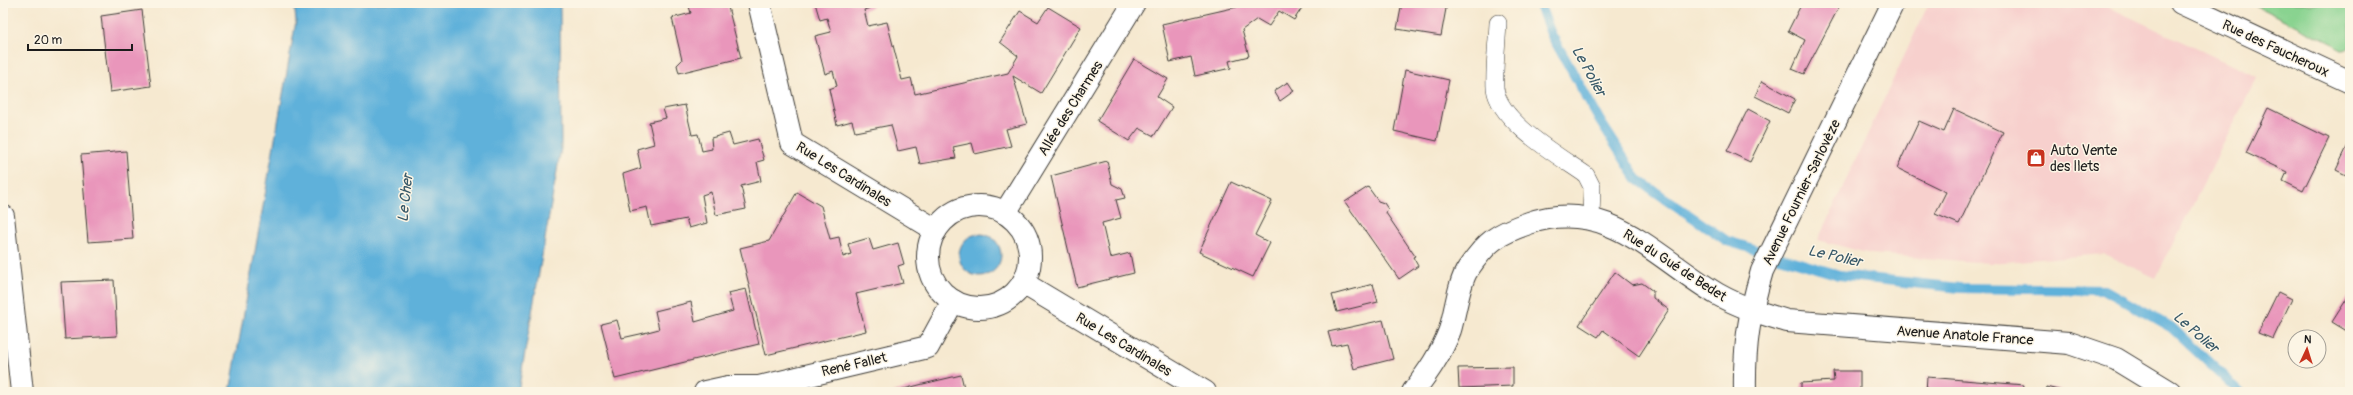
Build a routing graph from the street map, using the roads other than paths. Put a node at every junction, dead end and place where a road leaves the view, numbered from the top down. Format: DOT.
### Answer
graph roads {
  1 [pos="758,3"];
  2 [pos="1134,3"];
  3 [pos="1893,3"];
  4 [pos="2181,3"];
  5 [pos="1498,23"];
  6 [pos="2350,82"];
  7 [pos="1005,213"];
  8 [pos="3,216"];
  9 [pos="1591,218"];
  10 [pos="936,230"];
  11 [pos="1023,283"];
  12 [pos="953,301"];
  13 [pos="1750,311"];
  14 [pos="757,390"];
  15 [pos="22,392"];
  16 [pos="705,392"];
  17 [pos="1205,392"];
  18 [pos="1413,392"];
  19 [pos="1745,392"];
  20 [pos="2170,392"];
  1 -- 10 [label="street, Rue Les Cardinales"];
  2 -- 7 [label="street, Allée des Charmes"];
  3 -- 13 [label="street, Avenue Fournier-Sarlovèze"];
  4 -- 6 [label="street, Rue des Faucheroux"];
  5 -- 9 [label="lane"];
  7 -- 10 [label="street"];
  7 -- 11 [label="street"];
  8 -- 15 [label="street"];
  9 -- 13 [label="street, Rue du Gué de Bedet"];
  9 -- 18 [label="street, Rue du Gué de Bedet"];
  10 -- 12 [label="street"];
  11 -- 12 [label="street"];
  11 -- 17 [label="street, Rue Les Cardinales"];
  12 -- 14 [label="street, René Fallet"];
  13 -- 19 [label="street, Avenue Fournier-Sarlovèze"];
  13 -- 20 [label="street, Avenue Anatole France"];
  14 -- 16 [label="street, René Fallet"];
}
